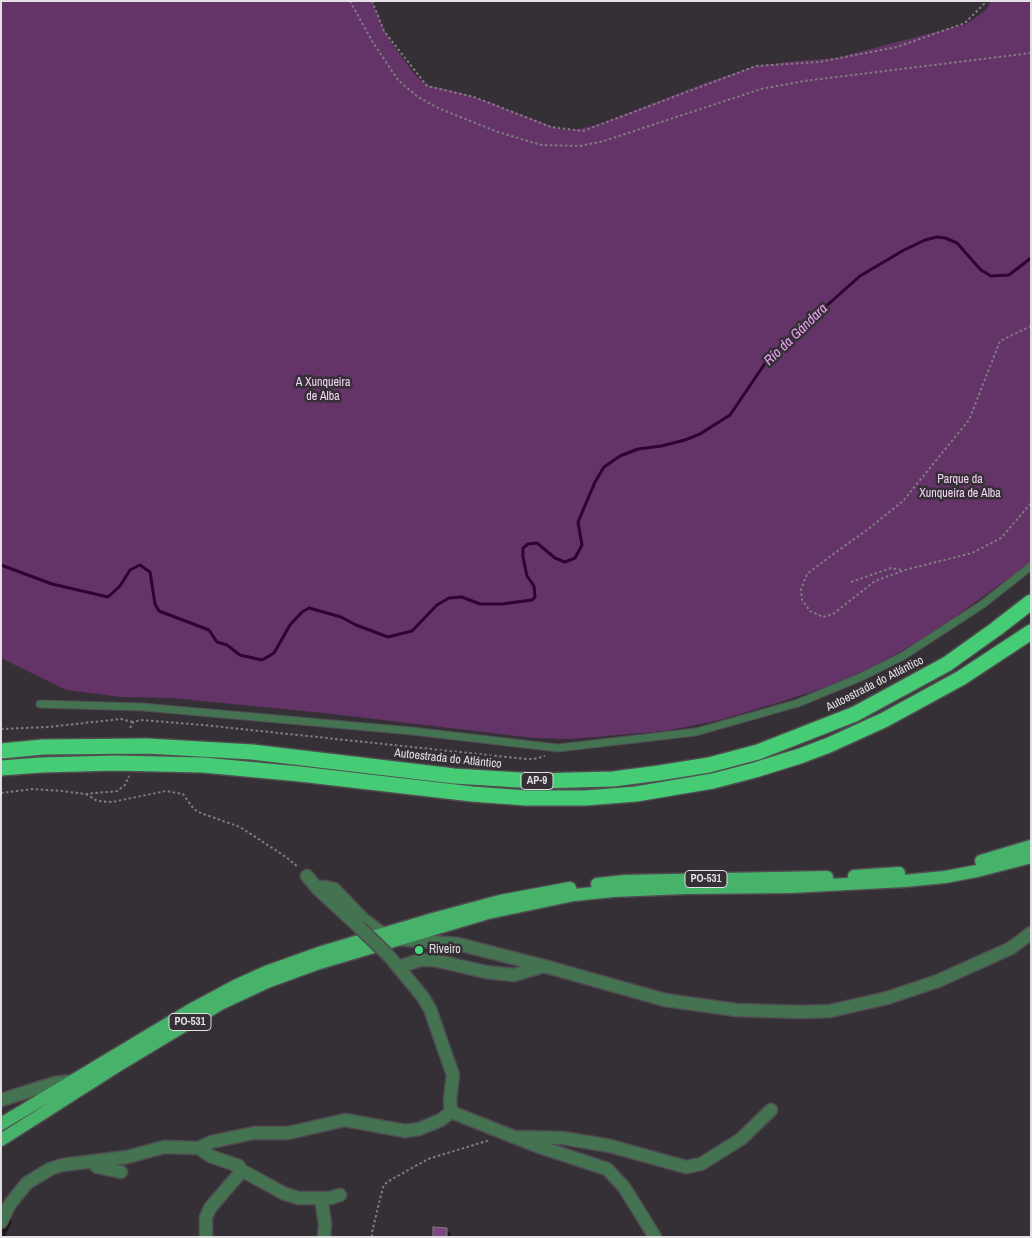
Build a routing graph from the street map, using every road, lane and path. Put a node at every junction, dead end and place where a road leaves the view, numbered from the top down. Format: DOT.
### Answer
graph roads {
  1 [pos="350,1"];
  2 [pos="372,1"];
  3 [pos="987,1"];
  4 [pos="1031,53"];
  5 [pos="1031,326"];
  6 [pos="1031,503"];
  7 [pos="1031,566"];
  8 [pos="905,570"];
  9 [pos="851,582"];
  10 [pos="1031,602"];
  11 [pos="1031,632"];
  12 [pos="40,704"];
  13 [pos="133,722"];
  14 [pos="130,728"];
  15 [pos="1,729"];
  16 [pos="558,748"];
  17 [pos="1,751"];
  18 [pos="1,768"];
  19 [pos="129,776"];
  20 [pos="1,793"];
  21 [pos="86,794"];
  22 [pos="1031,846"];
  23 [pos="1031,857"];
  24 [pos="307,876"];
  25 [pos="317,888"];
  26 [pos="1031,933"];
  27 [pos="383,934"];
  28 [pos="396,940"];
  29 [pos="544,966"];
  30 [pos="398,967"];
  31 [pos="74,1081"];
  32 [pos="1,1100"];
  33 [pos="771,1110"];
  34 [pos="451,1112"];
  35 [pos="1,1124"];
  36 [pos="509,1135"];
  37 [pos="1,1140"];
  38 [pos="199,1148"];
  39 [pos="92,1161"];
  40 [pos="241,1170"];
  41 [pos="121,1172"];
  42 [pos="340,1195"];
  43 [pos="321,1198"];
  44 [pos="1,1222"];
  45 [pos="206,1237"];
  46 [pos="324,1237"];
  47 [pos="372,1237"];
  48 [pos="655,1237"];
  1 -- 4 [label="path"];
  2 -- 3 [label="path"];
  5 -- 8 [label="path"];
  6 -- 8 [label="path"];
  7 -- 16 [label="lane"];
  8 -- 9 [label="path"];
  10 -- 17 [label="highway, Autoestrada do Atlántico / AP-9"];
  11 -- 18 [label="highway, AP-9"];
  12 -- 16 [label="lane"];
  13 -- 14 [label="path"];
  13 -- 15 [label="path"];
  13 -- 16 [label="path"];
  19 -- 21 [label="path"];
  20 -- 21 [label="path"];
  21 -- 24 [label="path"];
  22 -- 27 [label="main road, PO-531"];
  23 -- 28 [label="main road, PO-531"];
  24 -- 25 [label="street"];
  25 -- 27 [label="street"];
  25 -- 30 [label="street, bridge"];
  26 -- 29 [label="street"];
  27 -- 28 [label="street"];
  27 -- 31 [label="main road, PO-531"];
  28 -- 29 [label="street"];
  28 -- 37 [label="main road, PO-531"];
  29 -- 30 [label="street"];
  30 -- 34 [label="street"];
  31 -- 32 [label="street"];
  31 -- 35 [label="main road, PO-531"];
  33 -- 36 [label="street"];
  34 -- 36 [label="street"];
  34 -- 38 [label="street"];
  36 -- 47 [label="path"];
  36 -- 48 [label="street"];
  38 -- 39 [label="street"];
  38 -- 40 [label="street"];
  39 -- 41 [label="street"];
  39 -- 44 [label="street"];
  40 -- 43 [label="street"];
  40 -- 45 [label="street"];
  42 -- 43 [label="street"];
  43 -- 46 [label="street"];
}
